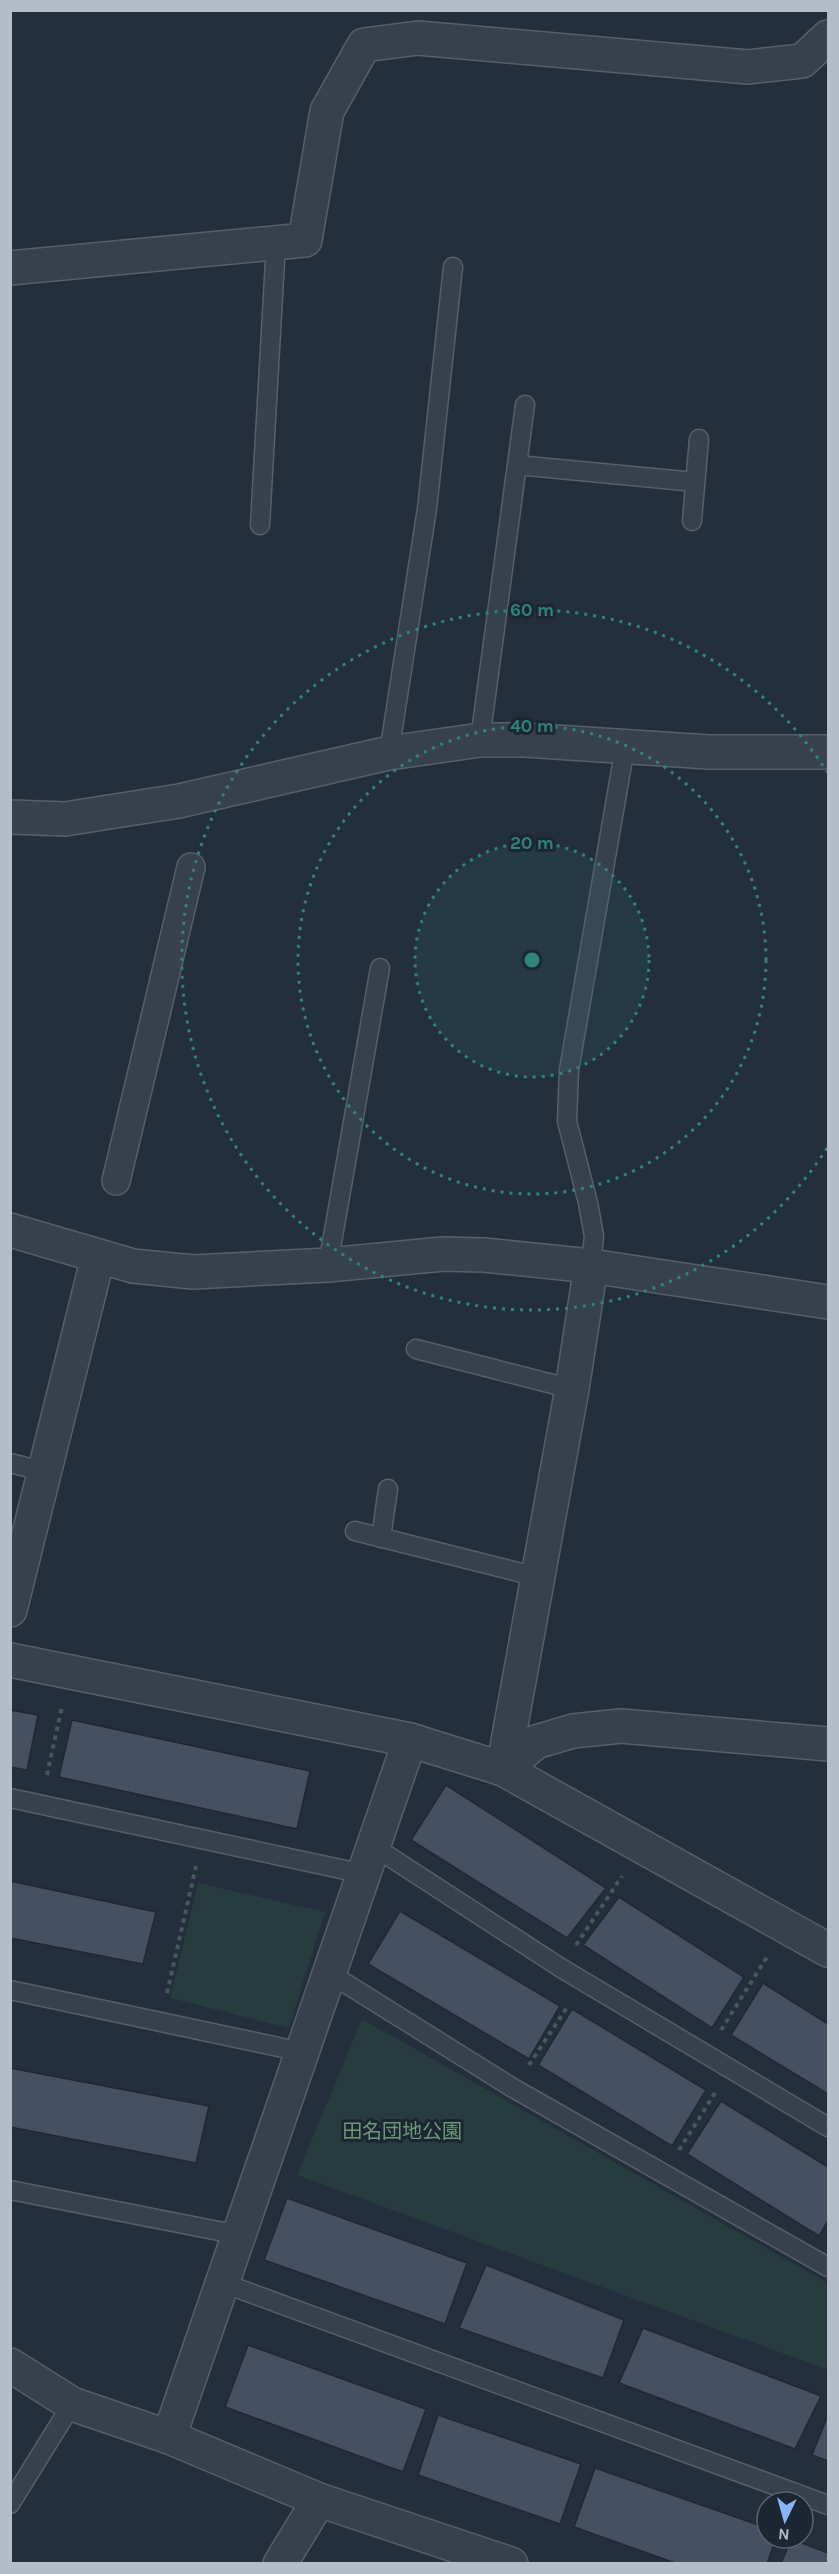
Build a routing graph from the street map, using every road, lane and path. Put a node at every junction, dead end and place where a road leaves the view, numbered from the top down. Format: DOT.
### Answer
graph roads {
  1 [pos="828,38"];
  2 [pos="276,243"];
  3 [pos="453,267"];
  4 [pos="10,268"];
  5 [pos="525,405"];
  6 [pos="699,439"];
  7 [pos="517,465"];
  8 [pos="695,482"];
  9 [pos="692,521"];
  10 [pos="260,525"];
  11 [pos="480,740"];
  12 [pos="625,747"];
  13 [pos="828,752"];
  14 [pos="389,753"];
  15 [pos="10,817"];
  16 [pos="191,867"];
  17 [pos="380,968"];
  18 [pos="116,1181"];
  19 [pos="10,1230"];
  20 [pos="98,1257"];
  21 [pos="328,1265"];
  22 [pos="591,1266"];
  23 [pos="828,1302"];
  24 [pos="416,1349"];
  25 [pos="572,1389"];
  26 [pos="10,1462"];
  27 [pos="46,1472"];
  28 [pos="388,1489"];
  29 [pos="355,1531"];
  30 [pos="381,1538"];
  31 [pos="538,1577"];
  32 [pos="10,1610"];
  33 [pos="10,1660"];
  34 [pos="70,1674"];
  35 [pos="410,1740"];
  36 [pos="828,1744"];
  37 [pos="503,1769"];
  38 [pos="10,1798"];
  39 [pos="40,1804"];
  40 [pos="203,1839"];
  41 [pos="643,1846"];
  42 [pos="368,1860"];
  43 [pos="786,1926"];
  44 [pos="828,1950"];
  45 [pos="561,1968"];
  46 [pos="329,1973"];
  47 [pos="584,1982"];
  48 [pos="10,1990"];
  49 [pos="160,2020"];
  50 [pos="302,2052"];
  51 [pos="705,2056"];
  52 [pos="730,2070"];
  53 [pos="513,2088"];
  54 [pos="828,2127"];
  55 [pos="664,2174"];
  56 [pos="10,2190"];
  57 [pos="239,2235"];
  58 [pos="828,2267"];
  59 [pos="222,2283"];
  60 [pos="10,2365"];
  61 [pos="72,2404"];
  62 [pos="169,2437"];
  63 [pos="319,2500"];
  64 [pos="10,2504"];
  65 [pos="828,2505"];
  66 [pos="280,2564"];
  67 [pos="511,2564"];
  1 -- 2 [label="street"];
  2 -- 4 [label="street"];
  2 -- 10 [label="lane"];
  3 -- 14 [label="lane"];
  5 -- 7 [label="lane"];
  6 -- 8 [label="lane"];
  7 -- 8 [label="lane"];
  7 -- 11 [label="lane"];
  8 -- 9 [label="lane"];
  11 -- 12 [label="street"];
  11 -- 14 [label="street"];
  12 -- 13 [label="street"];
  12 -- 22 [label="lane"];
  14 -- 15 [label="street"];
  16 -- 18 [label="street"];
  17 -- 21 [label="lane"];
  19 -- 20 [label="street"];
  20 -- 21 [label="street"];
  20 -- 27 [label="street"];
  21 -- 22 [label="street"];
  22 -- 23 [label="street"];
  22 -- 25 [label="street"];
  24 -- 25 [label="lane"];
  25 -- 31 [label="street"];
  26 -- 27 [label="lane"];
  27 -- 32 [label="street"];
  28 -- 30 [label="lane"];
  29 -- 30 [label="lane"];
  30 -- 31 [label="lane"];
  31 -- 37 [label="street"];
  33 -- 34 [label="street"];
  34 -- 35 [label="street"];
  34 -- 39 [label="path"];
  35 -- 37 [label="street"];
  35 -- 42 [label="street"];
  36 -- 37 [label="street"];
  37 -- 41 [label="street"];
  38 -- 39 [label="lane"];
  39 -- 40 [label="lane"];
  40 -- 42 [label="lane"];
  40 -- 49 [label="path"];
  41 -- 43 [label="street"];
  41 -- 45 [label="path"];
  42 -- 45 [label="lane"];
  42 -- 46 [label="street"];
  43 -- 44 [label="street"];
  43 -- 51 [label="path"];
  45 -- 47 [label="lane"];
  46 -- 50 [label="street"];
  46 -- 53 [label="lane"];
  47 -- 51 [label="lane"];
  47 -- 53 [label="path"];
  48 -- 49 [label="lane"];
  49 -- 50 [label="lane"];
  50 -- 57 [label="street"];
  51 -- 52 [label="lane"];
  52 -- 54 [label="lane"];
  52 -- 55 [label="path"];
  53 -- 55 [label="lane"];
  55 -- 58 [label="lane"];
  56 -- 57 [label="lane"];
  57 -- 59 [label="street"];
  59 -- 62 [label="street"];
  59 -- 65 [label="lane"];
  60 -- 61 [label="street"];
  61 -- 62 [label="street"];
  61 -- 64 [label="lane"];
  62 -- 63 [label="street"];
  63 -- 66 [label="street"];
  63 -- 67 [label="street"];
}
